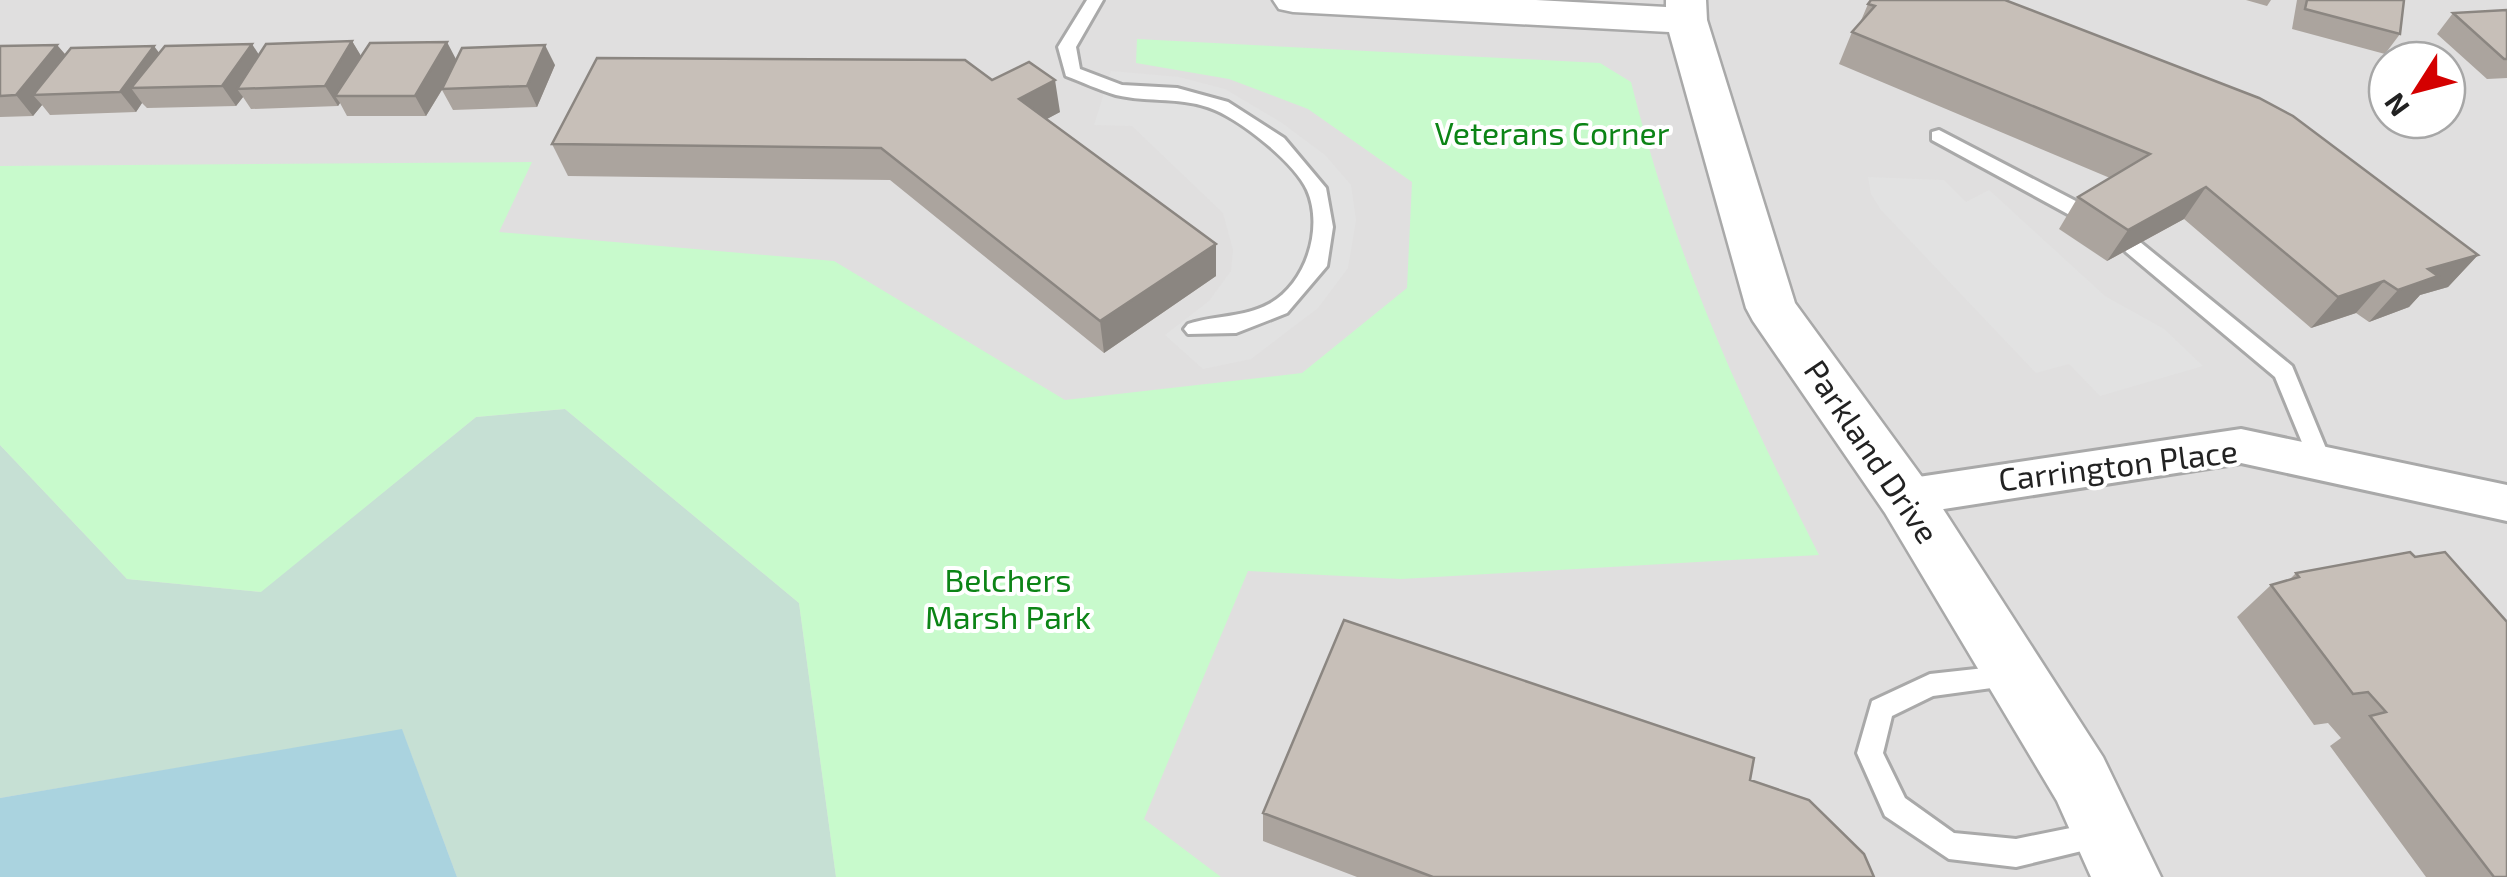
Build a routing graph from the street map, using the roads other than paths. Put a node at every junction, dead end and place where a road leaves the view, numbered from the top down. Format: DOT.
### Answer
graph roads {
  1 [pos="1095,0"];
  2 [pos="1293,0"];
  3 [pos="1686,10"];
  4 [pos="1939,136"];
  5 [pos="2084,214"];
  6 [pos="2134,247"];
  7 [pos="1195,329"];
  8 [pos="2321,463"];
  9 [pos="1905,497"];
  10 [pos="2507,504"];
  11 [pos="2016,676"];
  12 [pos="2116,856"];
  1 -- 7 [label="lane"];
  2 -- 3 [label="street"];
  3 -- 9 [label="street, Parkland Drive"];
  4 -- 5 [label="lane"];
  6 -- 8 [label="lane"];
  8 -- 9 [label="street, Carrington Place"];
  8 -- 10 [label="street, Carrington Place"];
  9 -- 11 [label="street, Parkland Drive"];
  11 -- 12 [label="street, Parkland Drive"];
  11 -- 12 [label="lane"];
}
